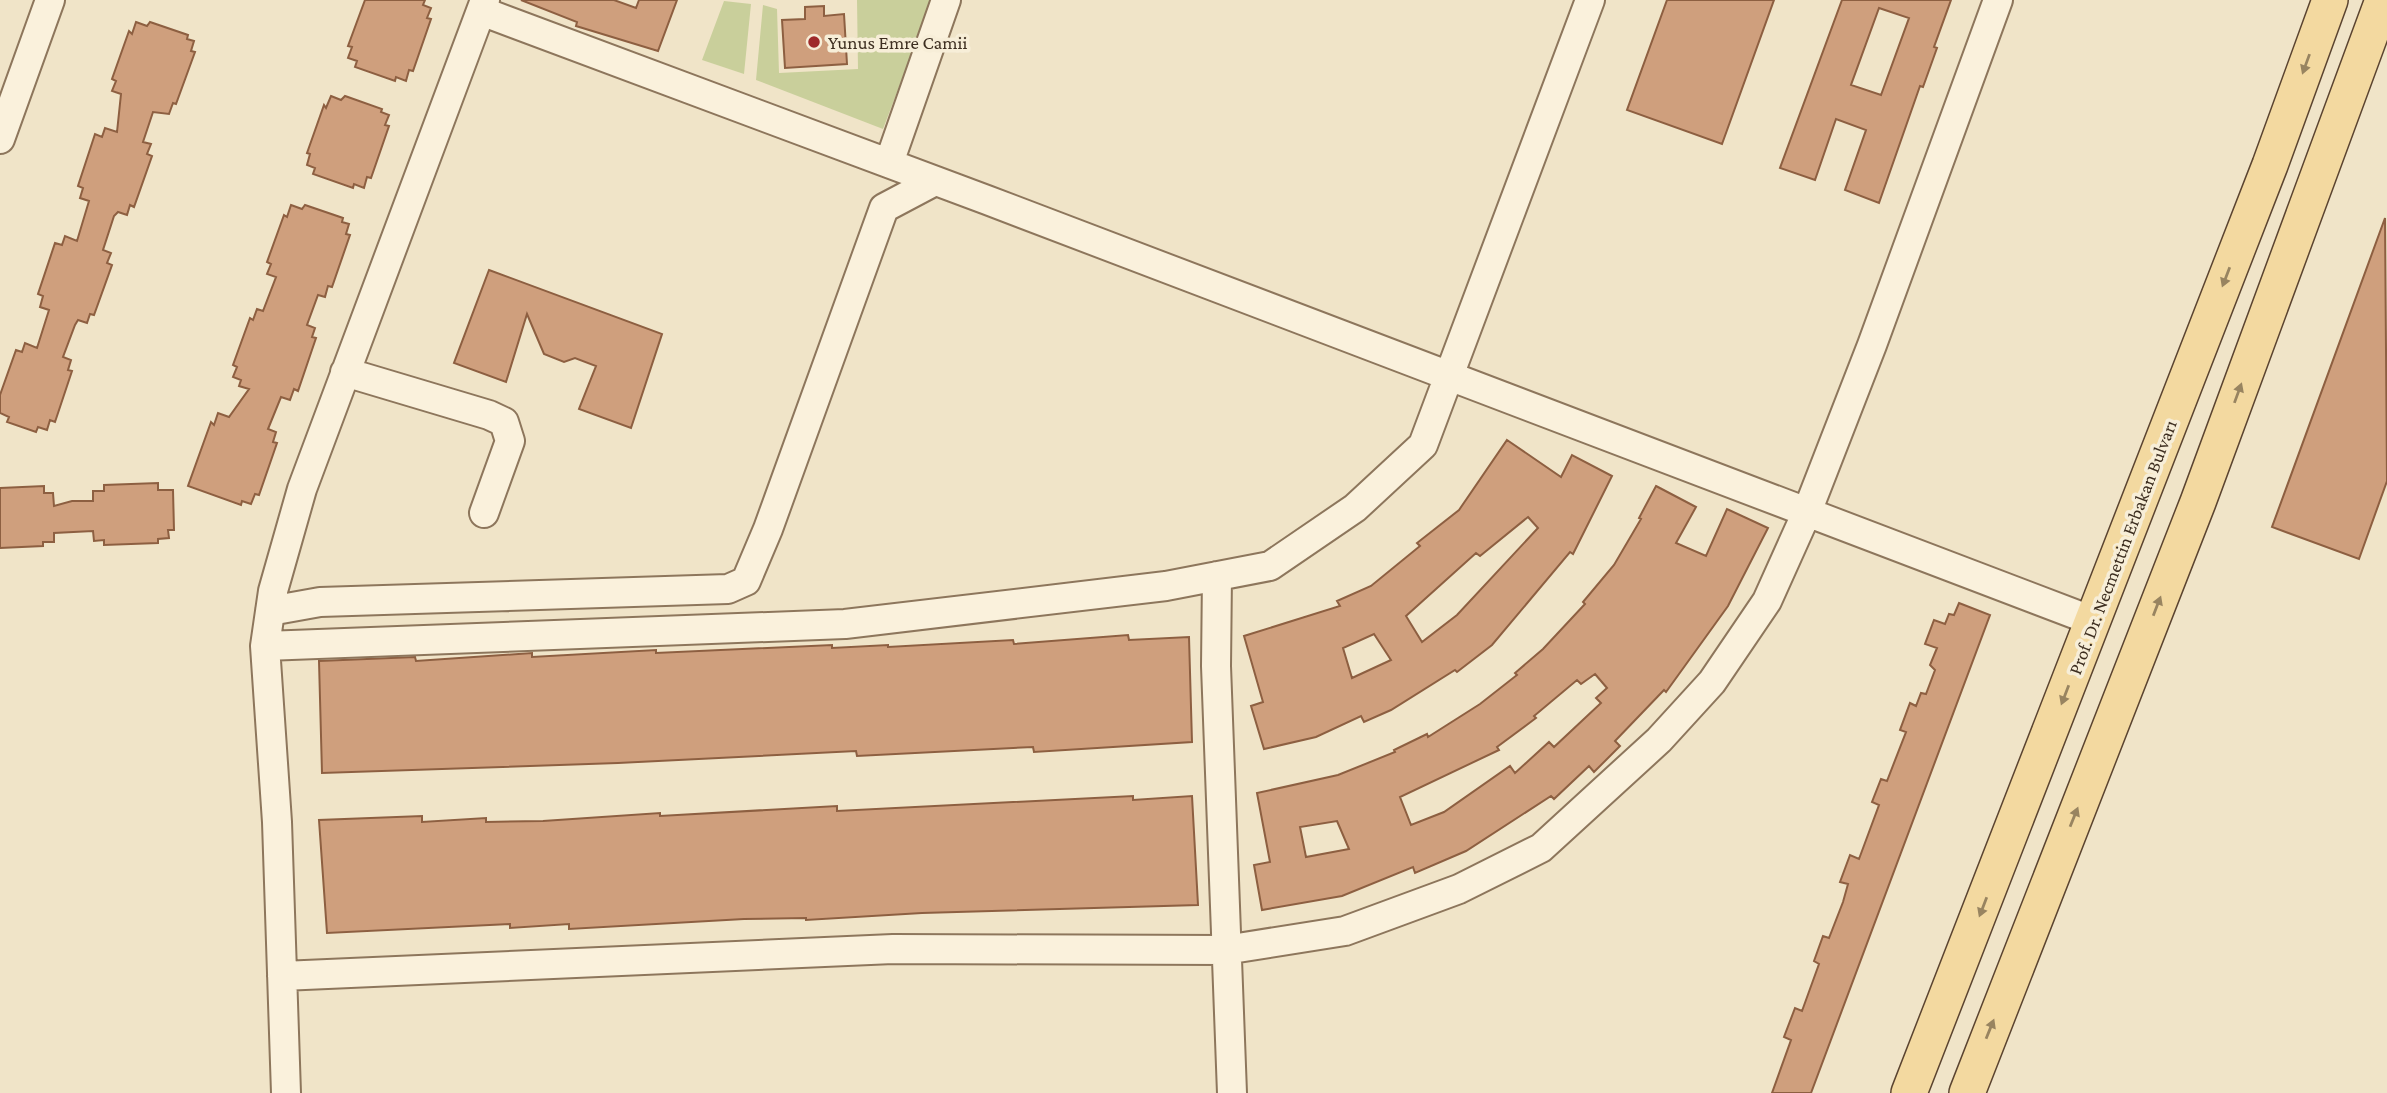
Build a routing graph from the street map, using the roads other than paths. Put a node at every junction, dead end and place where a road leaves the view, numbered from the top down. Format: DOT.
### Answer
graph roads {
  1 [pos="50,0"];
  2 [pos="946,0"];
  3 [pos="1590,0"];
  4 [pos="1998,0"];
  5 [pos="2330,0"];
  6 [pos="2383,0"];
  7 [pos="483,6"];
  8 [pos="0,139"];
  9 [pos="889,163"];
  10 [pos="935,181"];
  11 [pos="345,372"];
  12 [pos="1451,376"];
  13 [pos="1807,512"];
  14 [pos="484,513"];
  15 [pos="1217,576"];
  16 [pos="270,611"];
  17 [pos="2093,621"];
  18 [pos="265,646"];
  19 [pos="1225,950"];
  20 [pos="282,976"];
  21 [pos="286,1093"];
  22 [pos="1232,1093"];
  23 [pos="1909,1093"];
  24 [pos="1967,1093"];
  1 -- 8 [label="street"];
  2 -- 9 [label="street"];
  3 -- 12 [label="street"];
  4 -- 13 [label="street"];
  5 -- 17 [label="main road, Prof. Dr. Necmettin Erbakan Bulvarı, one-way"];
  24 -- 6 [label="main road, one-way"];
  7 -- 9 [label="street"];
  7 -- 11 [label="street"];
  9 -- 10 [label="street"];
  10 -- 12 [label="street"];
  10 -- 16 [label="street"];
  11 -- 14 [label="street"];
  11 -- 16 [label="street"];
  12 -- 13 [label="street"];
  12 -- 15 [label="street"];
  13 -- 17 [label="street"];
  13 -- 19 [label="street"];
  15 -- 18 [label="street"];
  15 -- 19 [label="street"];
  16 -- 18 [label="street"];
  17 -- 23 [label="main road, Prof. Dr. Necmettin Erbakan Bulvarı, one-way"];
  18 -- 20 [label="street"];
  19 -- 20 [label="street"];
  19 -- 22 [label="street"];
  20 -- 21 [label="street"];
}
